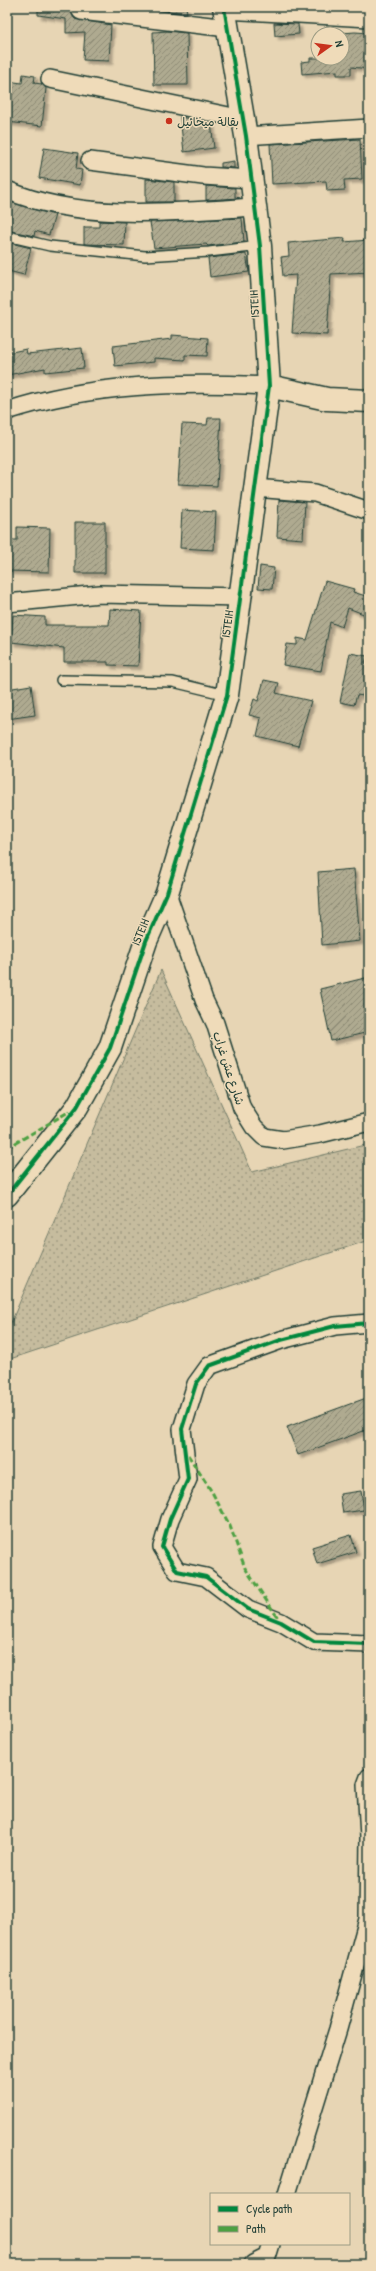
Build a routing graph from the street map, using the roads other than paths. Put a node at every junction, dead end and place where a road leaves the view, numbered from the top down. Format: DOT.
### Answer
graph roads {
  1 [pos="81,11"];
  2 [pos="226,15"];
  3 [pos="369,18"];
  4 [pos="50,79"];
  5 [pos="244,127"];
  6 [pos="369,128"];
  7 [pos="90,161"];
  8 [pos="252,179"];
  9 [pos="7,190"];
  10 [pos="255,207"];
  11 [pos="7,236"];
  12 [pos="260,246"];
  13 [pos="269,386"];
  14 [pos="369,401"];
  15 [pos="7,411"];
  16 [pos="255,488"];
  17 [pos="369,512"];
  18 [pos="241,597"];
  19 [pos="7,603"];
  20 [pos="60,680"];
  21 [pos="227,695"];
  22 [pos="167,893"];
  23 [pos="369,1122"];
  24 [pos="7,1195"];
  25 [pos="369,1323"];
  26 [pos="369,1644"];
  27 [pos="369,1777"];
  28 [pos="369,1838"];
  29 [pos="287,2193"];
  30 [pos="271,2245"];
  31 [pos="253,2264"];
  1 -- 2 [label="street"];
  2 -- 3 [label="street"];
  2 -- 5 [label="street, ISTEIH"];
  4 -- 5 [label="street"];
  5 -- 6 [label="street"];
  5 -- 8 [label="street, ISTEIH"];
  7 -- 8 [label="street"];
  8 -- 10 [label="street, ISTEIH"];
  9 -- 10 [label="street"];
  10 -- 12 [label="street, ISTEIH"];
  11 -- 12 [label="lane"];
  12 -- 13 [label="street, ISTEIH"];
  13 -- 14 [label="street"];
  13 -- 15 [label="street"];
  13 -- 16 [label="street, ISTEIH"];
  16 -- 17 [label="street"];
  16 -- 18 [label="street, ISTEIH"];
  18 -- 19 [label="street"];
  18 -- 21 [label="street, ISTEIH"];
  20 -- 21 [label="lane"];
  21 -- 22 [label="street, ISTEIH"];
  22 -- 23 [label="street, شارع عش غراب"];
  22 -- 24 [label="street, ISTEIH"];
  25 -- 26 [label="street"];
  27 -- 28 [label="street"];
  28 -- 29 [label="street"];
  30 -- 31 [label="street"];
}
